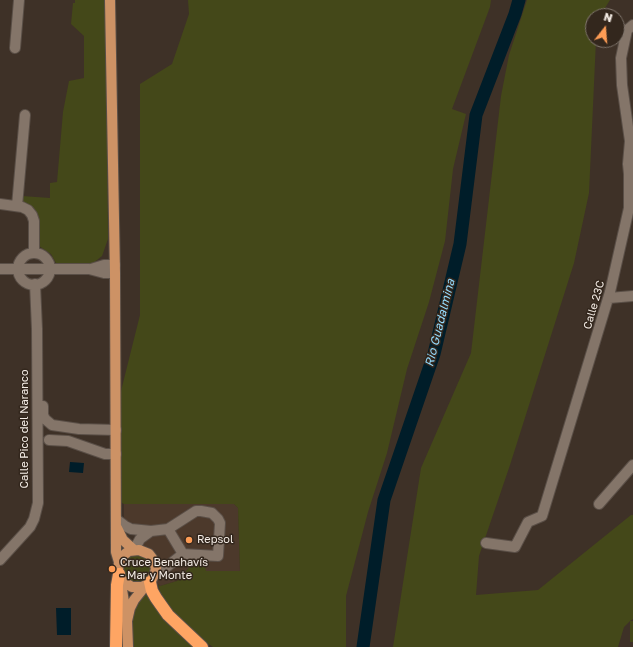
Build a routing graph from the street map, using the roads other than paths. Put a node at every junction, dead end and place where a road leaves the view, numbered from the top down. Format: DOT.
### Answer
graph roads {
  1 [pos="19,0"];
  2 [pos="110,0"];
  3 [pos="633,25"];
  4 [pos="15,48"];
  5 [pos="25,115"];
  6 [pos="0,204"];
  7 [pos="17,206"];
  8 [pos="34,253"];
  9 [pos="18,268"];
  10 [pos="0,269"];
  11 [pos="55,269"];
  12 [pos="115,269"];
  13 [pos="35,284"];
  14 [pos="633,296"];
  15 [pos="609,298"];
  16 [pos="42,402"];
  17 [pos="116,430"];
  18 [pos="49,440"];
  19 [pos="116,454"];
  20 [pos="633,465"];
  21 [pos="599,504"];
  22 [pos="116,523"];
  23 [pos="168,529"];
  24 [pos="151,531"];
  25 [pos="486,543"];
  26 [pos="134,550"];
  27 [pos="183,554"];
  28 [pos="0,560"];
  29 [pos="119,571"];
  30 [pos="150,580"];
  31 [pos="127,621"];
  32 [pos="116,647"];
  33 [pos="128,647"];
  34 [pos="202,647"];
  1 -- 4 [label="street"];
  2 -- 12 [label="main road"];
  3 -- 15 [label="street, Calle 23C"];
  5 -- 7 [label="street"];
  6 -- 7 [label="street"];
  7 -- 8 [label="street"];
  8 -- 9 [label="street"];
  8 -- 11 [label="street"];
  9 -- 10 [label="street"];
  9 -- 11 [label="street"];
  9 -- 13 [label="street"];
  11 -- 12 [label="street"];
  11 -- 13 [label="street"];
  12 -- 17 [label="main road"];
  13 -- 28 [label="street, Calle Pico del Naranco"];
  14 -- 15 [label="street"];
  15 -- 25 [label="street, Calle 23C"];
  16 -- 17 [label="street"];
  17 -- 19 [label="main road"];
  18 -- 19 [label="street"];
  19 -- 22 [label="main road"];
  20 -- 21 [label="street"];
  22 -- 24 [label="street"];
  22 -- 26 [label="main road"];
  22 -- 29 [label="main road"];
  23 -- 24 [label="street"];
  23 -- 27 [label="street"];
  23 -- 27 [label="street"];
  24 -- 26 [label="street"];
  26 -- 29 [label="main road"];
  26 -- 30 [label="main road"];
  27 -- 30 [label="street"];
  29 -- 30 [label="main road"];
  29 -- 31 [label="main road"];
  29 -- 32 [label="highway"];
  30 -- 31 [label="main road"];
  30 -- 34 [label="highway"];
  31 -- 33 [label="main road"];
}
